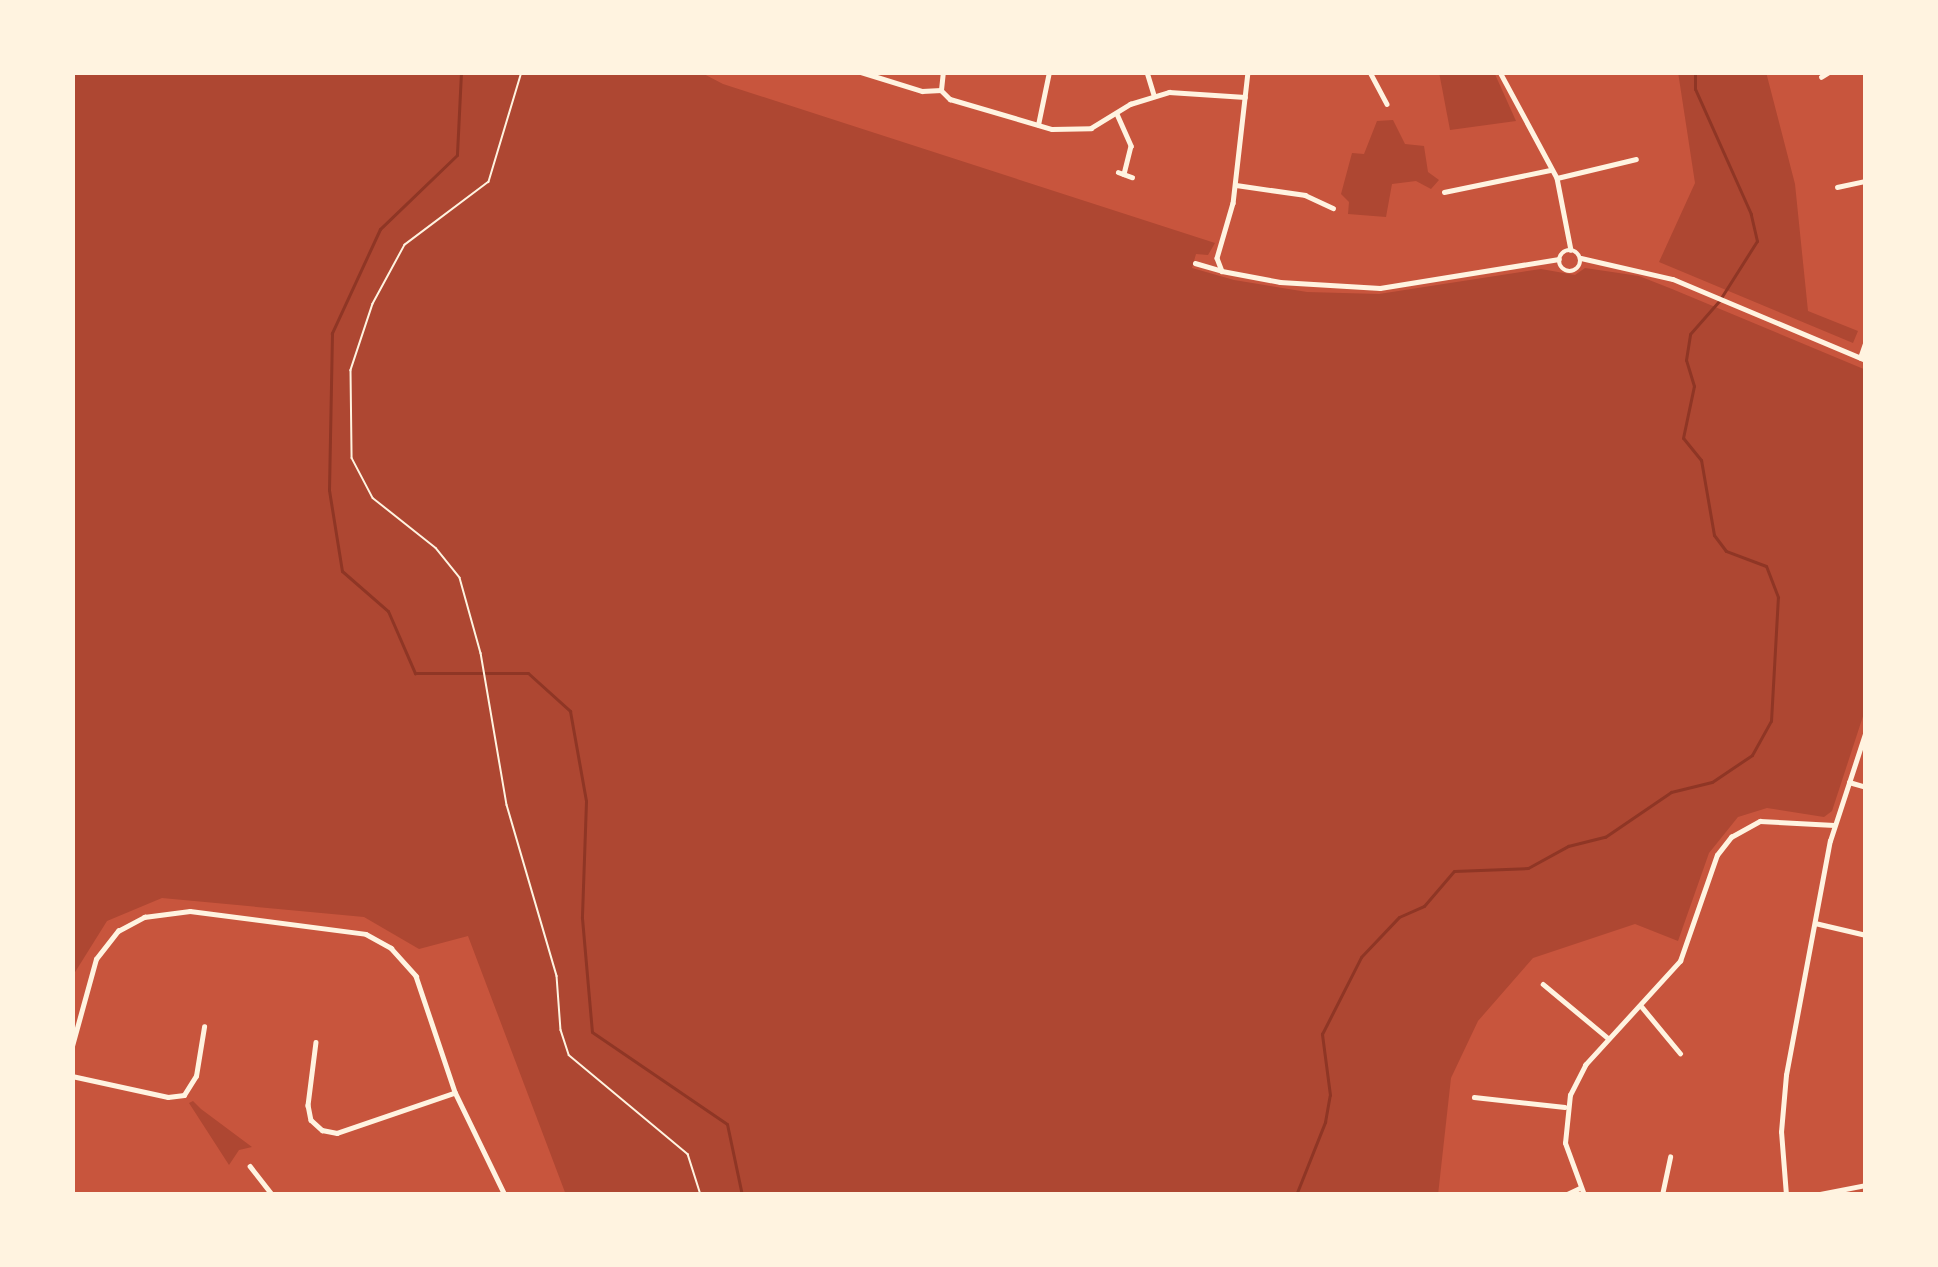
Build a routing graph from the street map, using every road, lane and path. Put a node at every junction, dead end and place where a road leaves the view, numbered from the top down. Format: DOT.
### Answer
graph roads {
  1 [pos="522,72"];
  2 [pos="861,72"];
  3 [pos="943,72"];
  4 [pos="1049,72"];
  5 [pos="1147,72"];
  6 [pos="1248,72"];
  7 [pos="1370,72"];
  8 [pos="1500,72"];
  9 [pos="1829,72"];
  10 [pos="1821,76"];
  11 [pos="941,90"];
  12 [pos="1154,95"];
  13 [pos="1245,97"];
  14 [pos="1387,104"];
  15 [pos="1117,114"];
  16 [pos="1038,127"];
  17 [pos="1636,159"];
  18 [pos="1553,170"];
  19 [pos="1132,178"];
  20 [pos="1557,178"];
  21 [pos="1866,181"];
  22 [pos="1236,185"];
  23 [pos="1837,188"];
  24 [pos="1444,192"];
  25 [pos="1333,208"];
  26 [pos="1571,250"];
  27 [pos="1581,258"];
  28 [pos="1559,259"];
  29 [pos="1195,263"];
  30 [pos="1220,270"];
  31 [pos="1866,341"];
  32 [pos="1863,359"];
  33 [pos="1866,731"];
  34 [pos="1847,782"];
  35 [pos="1866,788"];
  36 [pos="1834,825"];
  37 [pos="1815,923"];
  38 [pos="1866,935"];
  39 [pos="1543,985"];
  40 [pos="1642,1006"];
  41 [pos="204,1027"];
  42 [pos="1610,1038"];
  43 [pos="316,1042"];
  44 [pos="72,1046"];
  45 [pos="1680,1053"];
  46 [pos="72,1076"];
  47 [pos="455,1093"];
  48 [pos="1474,1097"];
  49 [pos="1566,1108"];
  50 [pos="1670,1157"];
  51 [pos="250,1166"];
  52 [pos="1866,1185"];
  53 [pos="1582,1192"];
  54 [pos="274,1195"];
  55 [pos="505,1195"];
  56 [pos="701,1195"];
  57 [pos="1565,1195"];
  58 [pos="1662,1195"];
  59 [pos="1786,1195"];
  60 [pos="1815,1195"];
  1 -- 56 [label="path"];
  2 -- 11 [label="street"];
  3 -- 11 [label="street"];
  4 -- 16 [label="street"];
  5 -- 12 [label="street"];
  6 -- 13 [label="street"];
  7 -- 14 [label="street"];
  8 -- 18 [label="street"];
  9 -- 10 [label="street"];
  11 -- 16 [label="street"];
  12 -- 13 [label="street"];
  12 -- 15 [label="street"];
  13 -- 22 [label="street"];
  15 -- 16 [label="street"];
  15 -- 19 [label="street"];
  17 -- 20 [label="street"];
  18 -- 20 [label="street"];
  18 -- 24 [label="street"];
  20 -- 26 [label="street"];
  21 -- 23 [label="street"];
  22 -- 25 [label="street"];
  22 -- 30 [label="street"];
  26 -- 27 [label="street"];
  26 -- 28 [label="street"];
  27 -- 28 [label="street"];
  27 -- 32 [label="street"];
  28 -- 30 [label="street"];
  29 -- 30 [label="street"];
  31 -- 32 [label="street"];
  33 -- 34 [label="street"];
  34 -- 35 [label="street"];
  34 -- 36 [label="street"];
  36 -- 37 [label="street"];
  36 -- 40 [label="street"];
  37 -- 38 [label="street"];
  37 -- 59 [label="street"];
  39 -- 42 [label="street"];
  40 -- 42 [label="street"];
  40 -- 45 [label="street"];
  41 -- 46 [label="street"];
  42 -- 49 [label="street"];
  43 -- 47 [label="street"];
  44 -- 47 [label="street"];
  47 -- 55 [label="street"];
  48 -- 49 [label="street"];
  49 -- 53 [label="street"];
  50 -- 58 [label="street"];
  51 -- 54 [label="street"];
  52 -- 60 [label="street"];
  53 -- 57 [label="street"];
}
